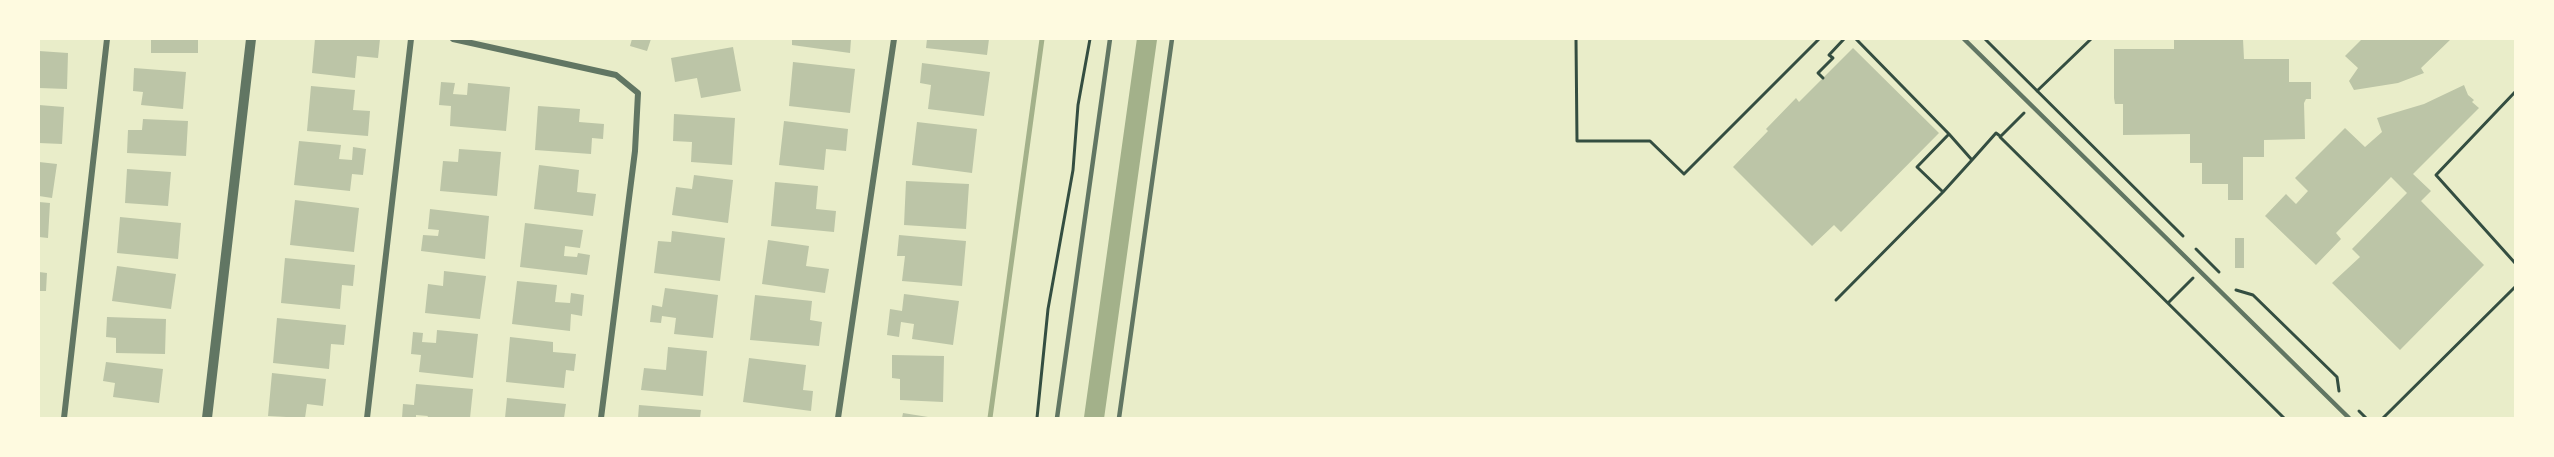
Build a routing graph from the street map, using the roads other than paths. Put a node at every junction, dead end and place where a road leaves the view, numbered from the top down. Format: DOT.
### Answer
graph roads {
  1 [pos="107,39"];
  2 [pos="251,39"];
  3 [pos="411,39"];
  4 [pos="453,39"];
  5 [pos="894,39"];
  6 [pos="1110,39"];
  7 [pos="1172,39"];
  8 [pos="1964,39"];
  9 [pos="64,418"];
  10 [pos="207,418"];
  11 [pos="367,418"];
  12 [pos="601,418"];
  13 [pos="838,418"];
  14 [pos="1057,418"];
  15 [pos="1119,418"];
  16 [pos="2349,418"];
  1 -- 9 [label="street"];
  2 -- 10 [label="street"];
  3 -- 11 [label="street"];
  4 -- 12 [label="street"];
  5 -- 13 [label="street"];
  6 -- 14 [label="lane"];
  7 -- 15 [label="lane"];
  8 -- 16 [label="lane"];
}
